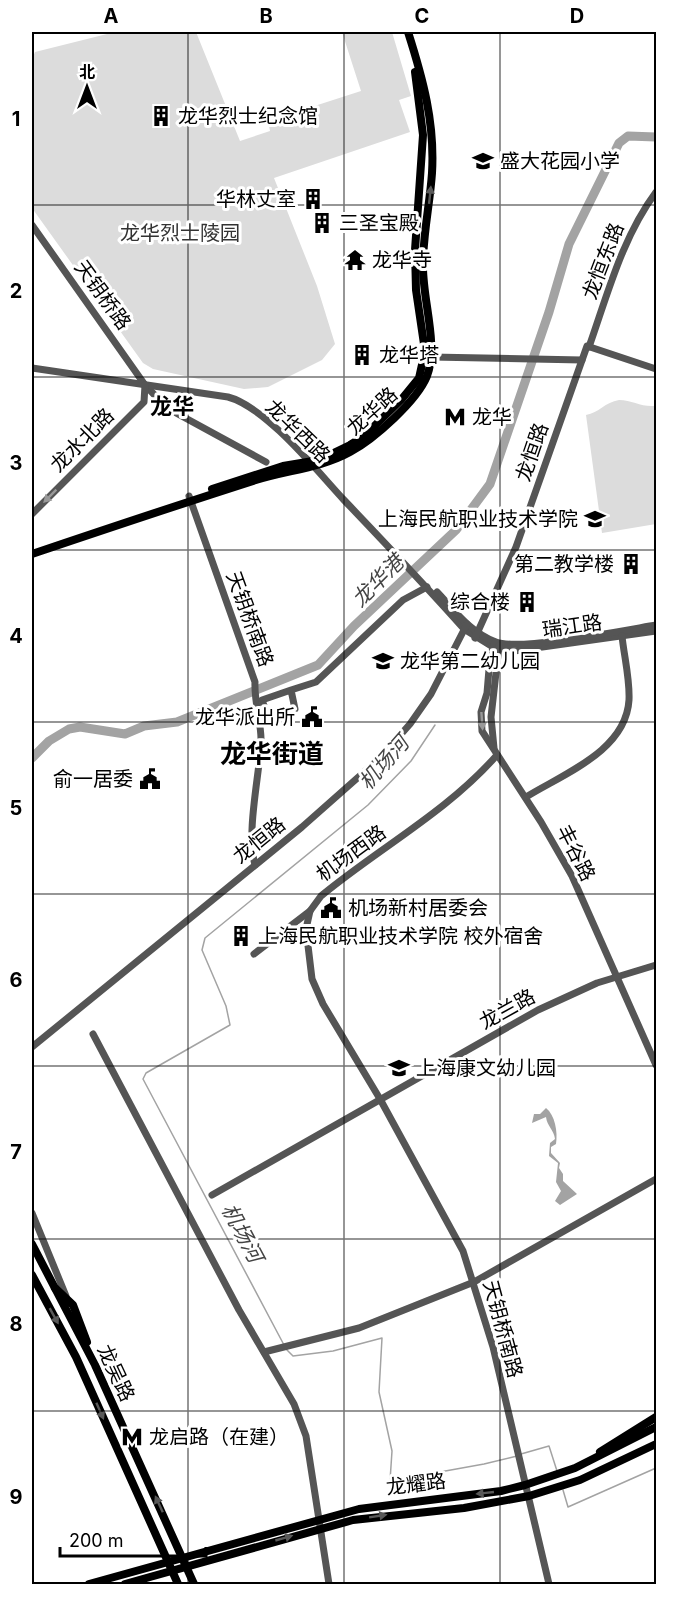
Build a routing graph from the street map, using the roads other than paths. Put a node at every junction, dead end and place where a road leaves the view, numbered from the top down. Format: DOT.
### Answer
graph roads {
  1 [pos="402,32"];
  2 [pos="408,32"];
  3 [pos="657,192"];
  4 [pos="32,225"];
  5 [pos="588,346"];
  6 [pos="431,357"];
  7 [pos="582,360"];
  8 [pos="32,368"];
  9 [pos="657,369"];
  10 [pos="146,385"];
  11 [pos="266,462"];
  12 [pos="310,464"];
  13 [pos="190,499"];
  14 [pos="32,514"];
  15 [pos="32,548"];
  16 [pos="32,554"];
  17 [pos="427,587"];
  18 [pos="657,625"];
  19 [pos="465,626"];
  20 [pos="657,631"];
  21 [pos="622,636"];
  22 [pos="478,637"];
  23 [pos="496,645"];
  24 [pos="291,690"];
  25 [pos="496,753"];
  26 [pos="526,797"];
  27 [pos="255,865"];
  28 [pos="310,911"];
  29 [pos="254,954"];
  30 [pos="657,965"];
  31 [pos="615,977"];
  32 [pos="93,1034"];
  33 [pos="32,1047"];
  34 [pos="657,1065"];
  35 [pos="380,1099"];
  36 [pos="657,1179"];
  37 [pos="212,1195"];
  38 [pos="32,1213"];
  39 [pos="32,1244"];
  40 [pos="32,1275"];
  41 [pos="474,1282"];
  42 [pos="51,1285"];
  43 [pos="66,1296"];
  44 [pos="264,1352"];
  45 [pos="95,1365"];
  46 [pos="657,1417"];
  47 [pos="657,1427"];
  48 [pos="657,1438"];
  49 [pos="657,1444"];
  50 [pos="593,1459"];
  51 [pos="587,1477"];
  52 [pos="525,1485"];
  53 [pos="529,1496"];
  54 [pos="320,1523"];
  55 [pos="183,1557"];
  56 [pos="168,1562"];
  57 [pos="188,1567"];
  58 [pos="173,1571"];
  59 [pos="89,1584"];
  60 [pos="125,1584"];
  61 [pos="178,1584"];
  62 [pos="194,1584"];
  63 [pos="328,1584"];
  64 [pos="549,1584"];
  1 -- 12 [label="main road, 龙华路"];
  6 -- 2 [label="main road, 龙华路, one-way"];
  3 -- 5 [label="street, 龙恒东路"];
  4 -- 10 [label="street, 天钥桥路"];
  5 -- 7 [label="street, 龙恒路"];
  5 -- 9 [label="street"];
  6 -- 7 [label="street"];
  6 -- 12 [label="main road, 龙华路"];
  7 -- 22 [label="street, 龙恒路"];
  8 -- 10 [label="street, 龙华西路"];
  10 -- 11 [label="street, 天钥桥路"];
  10 -- 12 [label="street, 龙华西路"];
  10 -- 14 [label="street, 龙水北路, one-way"];
  12 -- 13 [label="main road, 龙华路"];
  12 -- 17 [label="street, 龙华西路"];
  13 -- 15 [label="main road, 龙华路"];
  13 -- 16 [label="main road, 龙华路"];
  13 -- 27 [label="street, 天钥桥南路"];
  17 -- 19 [label="street, 龙华西路"];
  17 -- 19 [label="street, 龙华西路"];
  17 -- 24 [label="street"];
  18 -- 23 [label="street, 瑞江路"];
  19 -- 22 [label="street, 龙华西路"];
  19 -- 27 [label="street, 龙恒路"];
  20 -- 21 [label="street, 瑞江路"];
  21 -- 23 [label="street, 瑞江路"];
  21 -- 26 [label="street"];
  22 -- 23 [label="street, 龙华西路"];
  23 -- 25 [label="street, 丰谷路"];
  24 -- 24 [label="street"];
  25 -- 26 [label="street, 丰谷路"];
  25 -- 28 [label="street, 机场西路"];
  26 -- 31 [label="street, 丰谷路"];
  27 -- 33 [label="street, 龙恒路"];
  28 -- 29 [label="street, 机场西路"];
  28 -- 35 [label="street, 天钥桥南路"];
  30 -- 31 [label="street, 龙兰路"];
  31 -- 34 [label="street, 丰谷路"];
  31 -- 35 [label="street, 龙兰路"];
  32 -- 44 [label="street"];
  35 -- 37 [label="street, 龙兰路"];
  35 -- 41 [label="street, 天钥桥南路"];
  36 -- 41 [label="street"];
  38 -- 43 [label="street"];
  39 -- 42 [label="main road, 龙吴路"];
  40 -- 56 [label="main road, 龙吴路, one-way"];
  41 -- 44 [label="street"];
  41 -- 52 [label="street, 天钥桥南路"];
  42 -- 43 [label="main road"];
  42 -- 45 [label="main road, 龙吴路"];
  43 -- 45 [label="main road"];
  44 -- 54 [label="street"];
  55 -- 45 [label="main road, 龙吴路, one-way"];
  46 -- 50 [label="main road, 龙耀路"];
  47 -- 50 [label="main road"];
  48 -- 51 [label="main road"];
  49 -- 51 [label="main road, 龙耀路"];
  50 -- 52 [label="main road, 龙耀路"];
  51 -- 53 [label="main road, 龙耀路"];
  52 -- 53 [label="street, 天钥桥南路"];
  52 -- 54 [label="main road, 龙耀路, one-way"];
  54 -- 53 [label="main road, 龙耀路, one-way"];
  53 -- 64 [label="street, 天钥桥南路"];
  54 -- 55 [label="main road, 龙耀路"];
  57 -- 54 [label="main road, 龙耀路, one-way"];
  54 -- 63 [label="street"];
  55 -- 56 [label="main road, 龙耀路"];
  55 -- 57 [label="main road, 龙吴路"];
  56 -- 58 [label="main road, 龙吴路"];
  56 -- 59 [label="main road, 龙耀路"];
  57 -- 58 [label="main road, 龙耀路"];
  57 -- 62 [label="main road, 龙吴路"];
  58 -- 60 [label="main road, 龙耀路"];
  58 -- 61 [label="main road, 龙吴路"];
}
